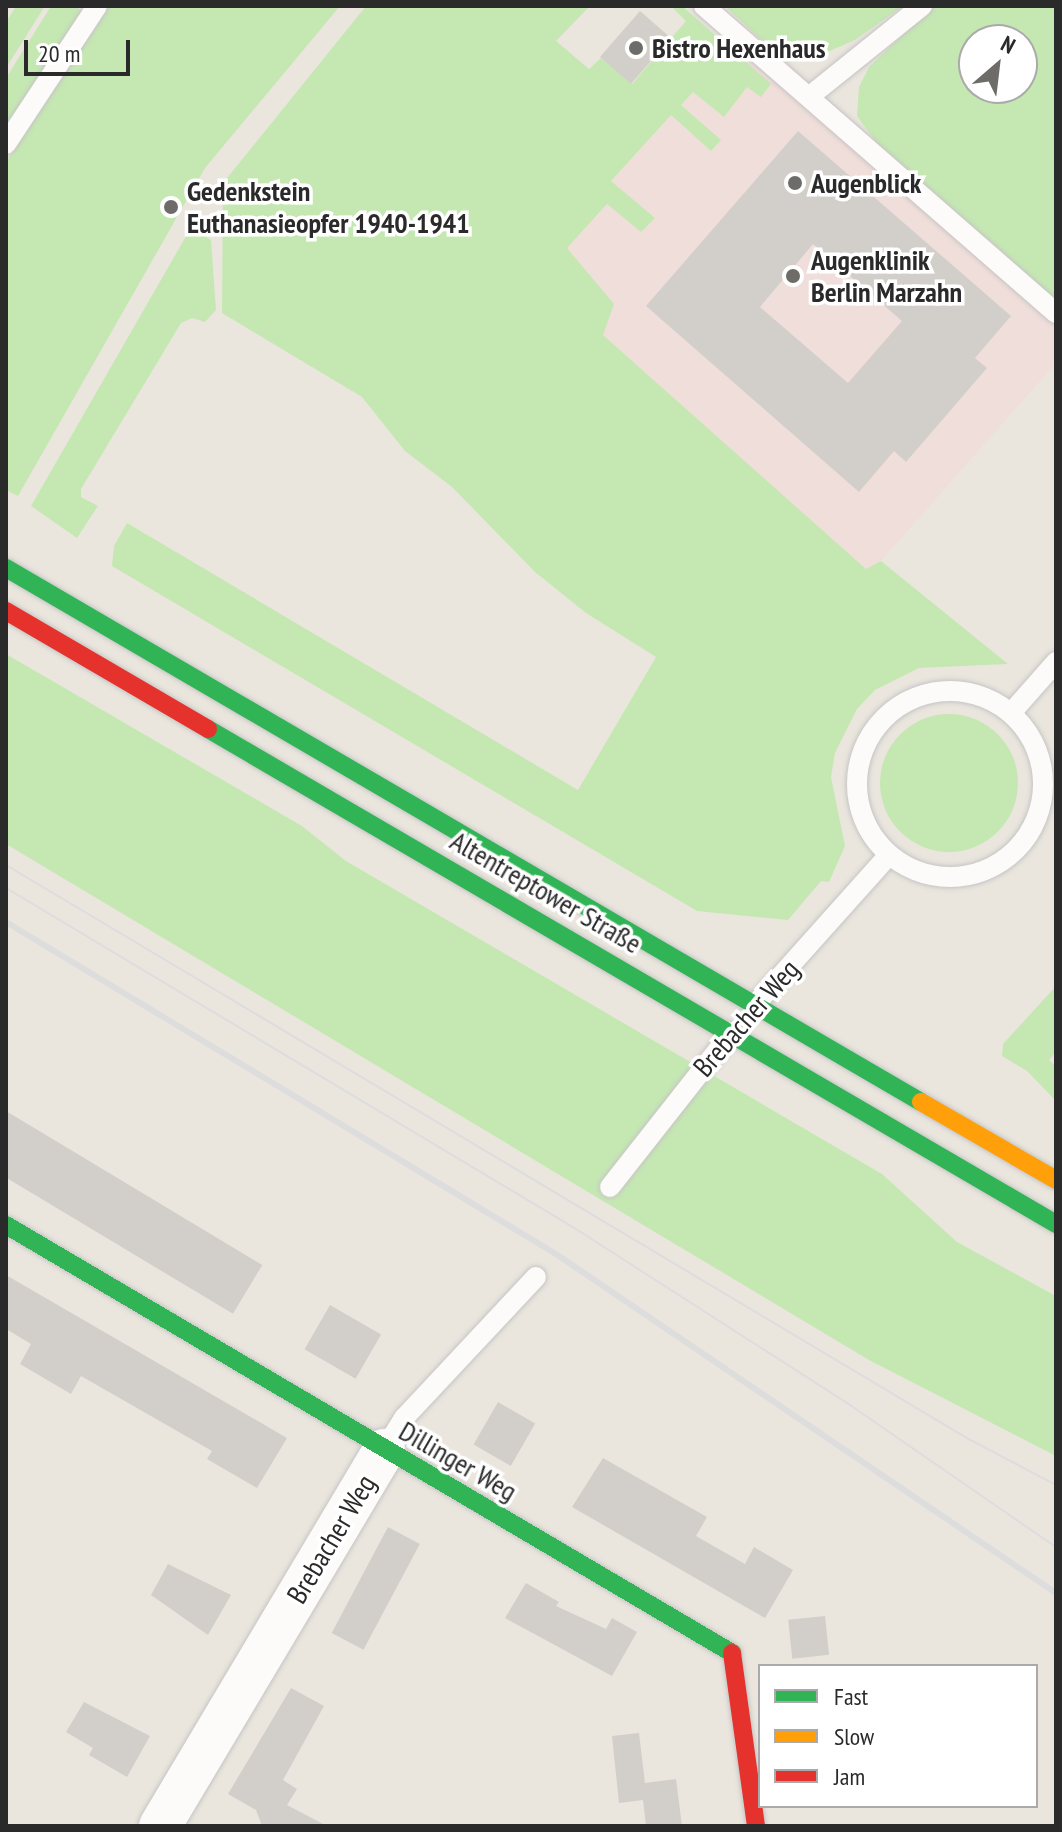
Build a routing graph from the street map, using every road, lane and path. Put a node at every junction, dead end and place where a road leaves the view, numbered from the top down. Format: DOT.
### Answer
graph roads {
  1 [pos="97,6"];
  2 [pos="704,6"];
  3 [pos="922,6"];
  4 [pos="810,96"];
  5 [pos="6,144"];
  6 [pos="1056,313"];
  7 [pos="6,568"];
  8 [pos="6,611"];
  9 [pos="1056,662"];
  10 [pos="1011,713"];
  11 [pos="889,855"];
  12 [pos="756,1005"];
  13 [pos="731,1033"];
  14 [pos="1056,1180"];
  15 [pos="610,1187"];
  16 [pos="1056,1224"];
  17 [pos="6,1225"];
  18 [pos="536,1277"];
  19 [pos="384,1450"];
  20 [pos="160,1826"];
  21 [pos="756,1826"];
  1 -- 5 [label="lane"];
  2 -- 4 [label="lane"];
  3 -- 4 [label="lane"];
  4 -- 6 [label="lane"];
  7 -- 12 [label="main road, Altentreptower Straße"];
  8 -- 13 [label="main road, Altentreptower Straße"];
  9 -- 10 [label="lane"];
  10 -- 11 [label="lane"];
  10 -- 11 [label="lane"];
  11 -- 12 [label="lane, Brebacher Weg"];
  12 -- 13 [label="lane, Brebacher Weg"];
  12 -- 14 [label="main road, Altentreptower Straße"];
  13 -- 15 [label="lane, Brebacher Weg"];
  13 -- 16 [label="main road, Altentreptower Straße"];
  17 -- 19 [label="main road, Dillinger Weg"];
  18 -- 19 [label="lane, Brebacher Weg"];
  19 -- 20 [label="street, Brebacher Weg"];
  19 -- 21 [label="main road, Dillinger Weg"];
}
